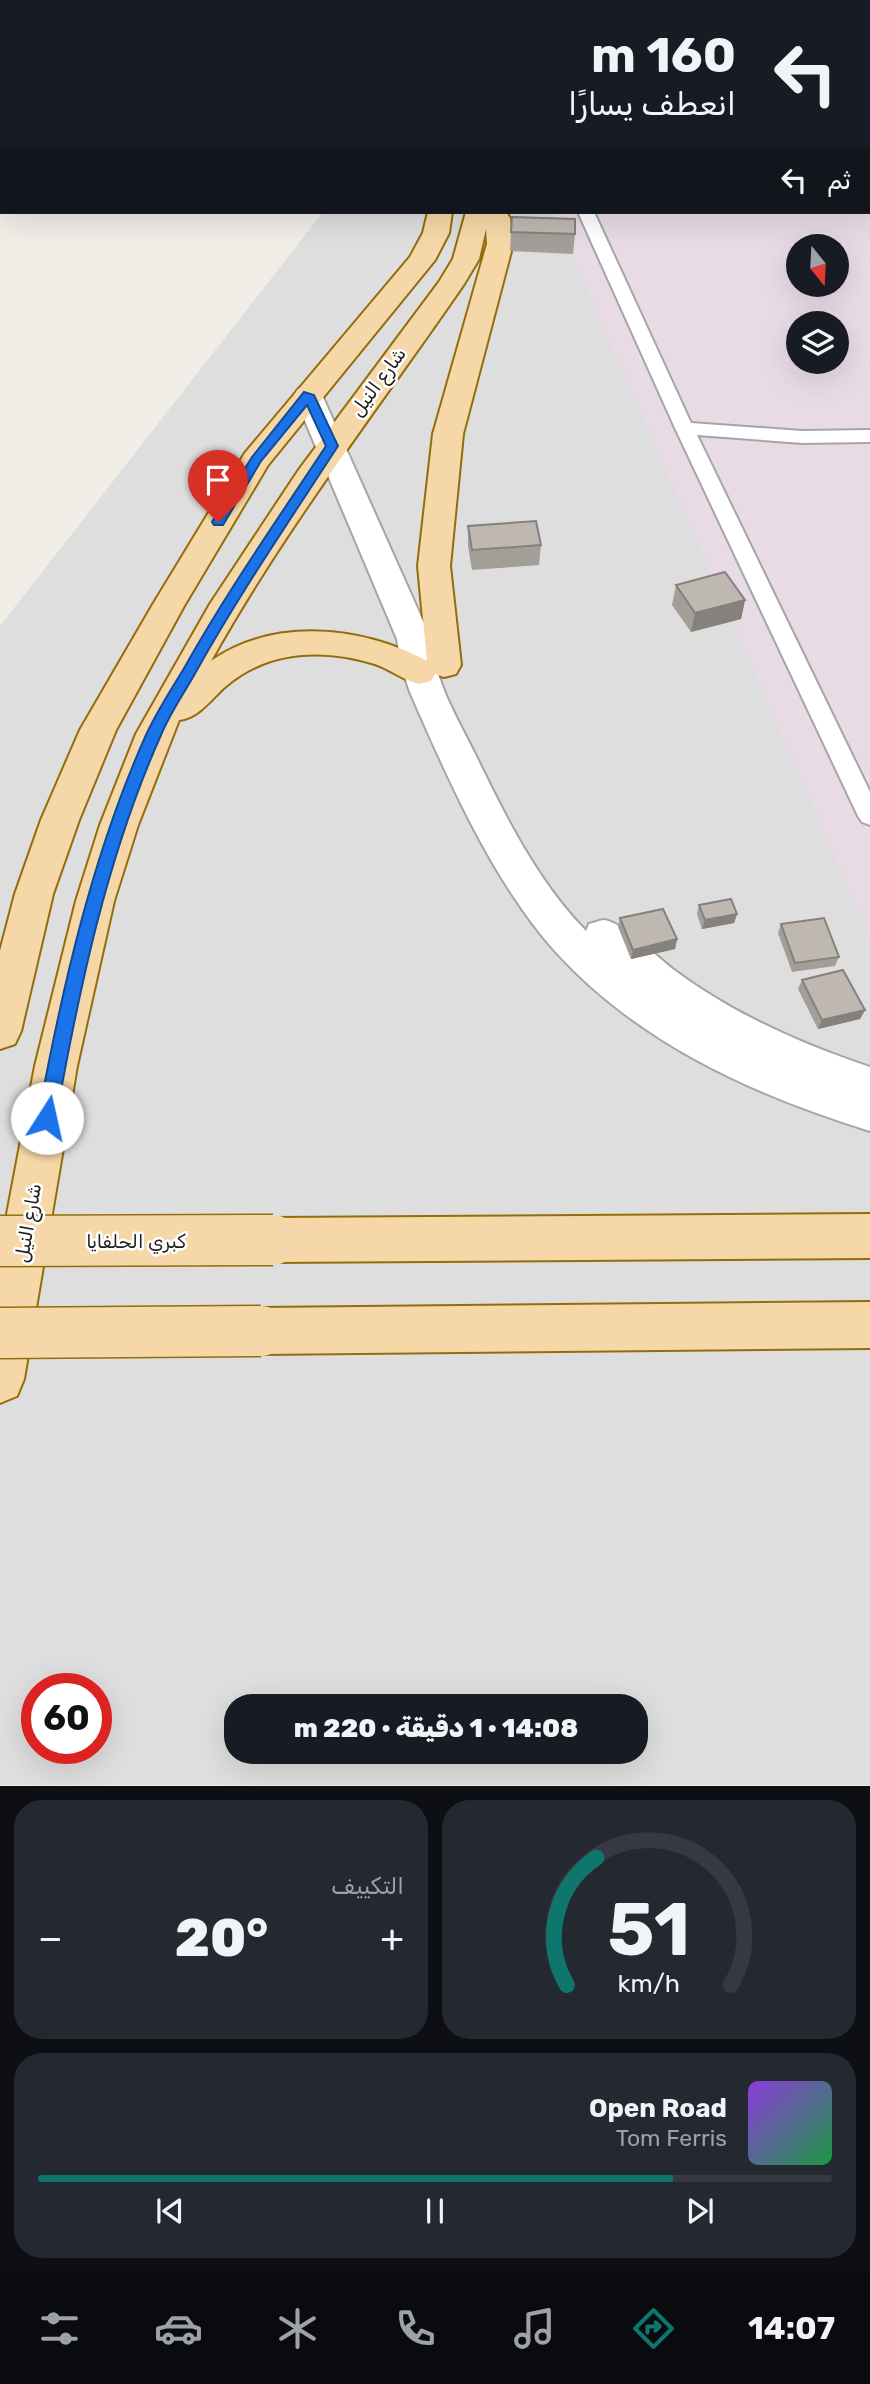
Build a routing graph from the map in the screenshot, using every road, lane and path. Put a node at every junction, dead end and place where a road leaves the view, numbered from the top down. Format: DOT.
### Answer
graph roads {
  1 [pos="440,214"];
  2 [pos="477,214"];
  3 [pos="495,214"];
  4 [pos="587,214"];
  5 [pos="308,395"];
  6 [pos="684,428"];
  7 [pos="870,436"];
  8 [pos="332,446"];
  9 [pos="426,659"];
  10 [pos="154,734"];
  11 [pos="870,816"];
  12 [pos="0,1031"];
  13 [pos="870,1086"];
  14 [pos="870,1112"];
  15 [pos="870,1236"];
  16 [pos="0,1241"];
  17 [pos="870,1325"];
  18 [pos="0,1332"];
  19 [pos="0,1379"];
  1 -- 5 [label="main road, شارع النيل"];
  2 -- 8 [label="main road, شارع النيل"];
  3 -- 9 [label="main road"];
  4 -- 6 [label="lane"];
  5 -- 8 [label="street"];
  5 -- 12 [label="main road, شارع النيل"];
  6 -- 7 [label="lane"];
  6 -- 11 [label="lane"];
  8 -- 9 [label="street"];
  8 -- 10 [label="main road, شارع النيل"];
  9 -- 10 [label="main road"];
  9 -- 13 [label="street"];
  9 -- 14 [label="street"];
  10 -- 19 [label="main road, شارع النيل"];
  15 -- 16 [label="main road, كبري الحلفايا, bridge"];
  17 -- 18 [label="main road, bridge"];
}
